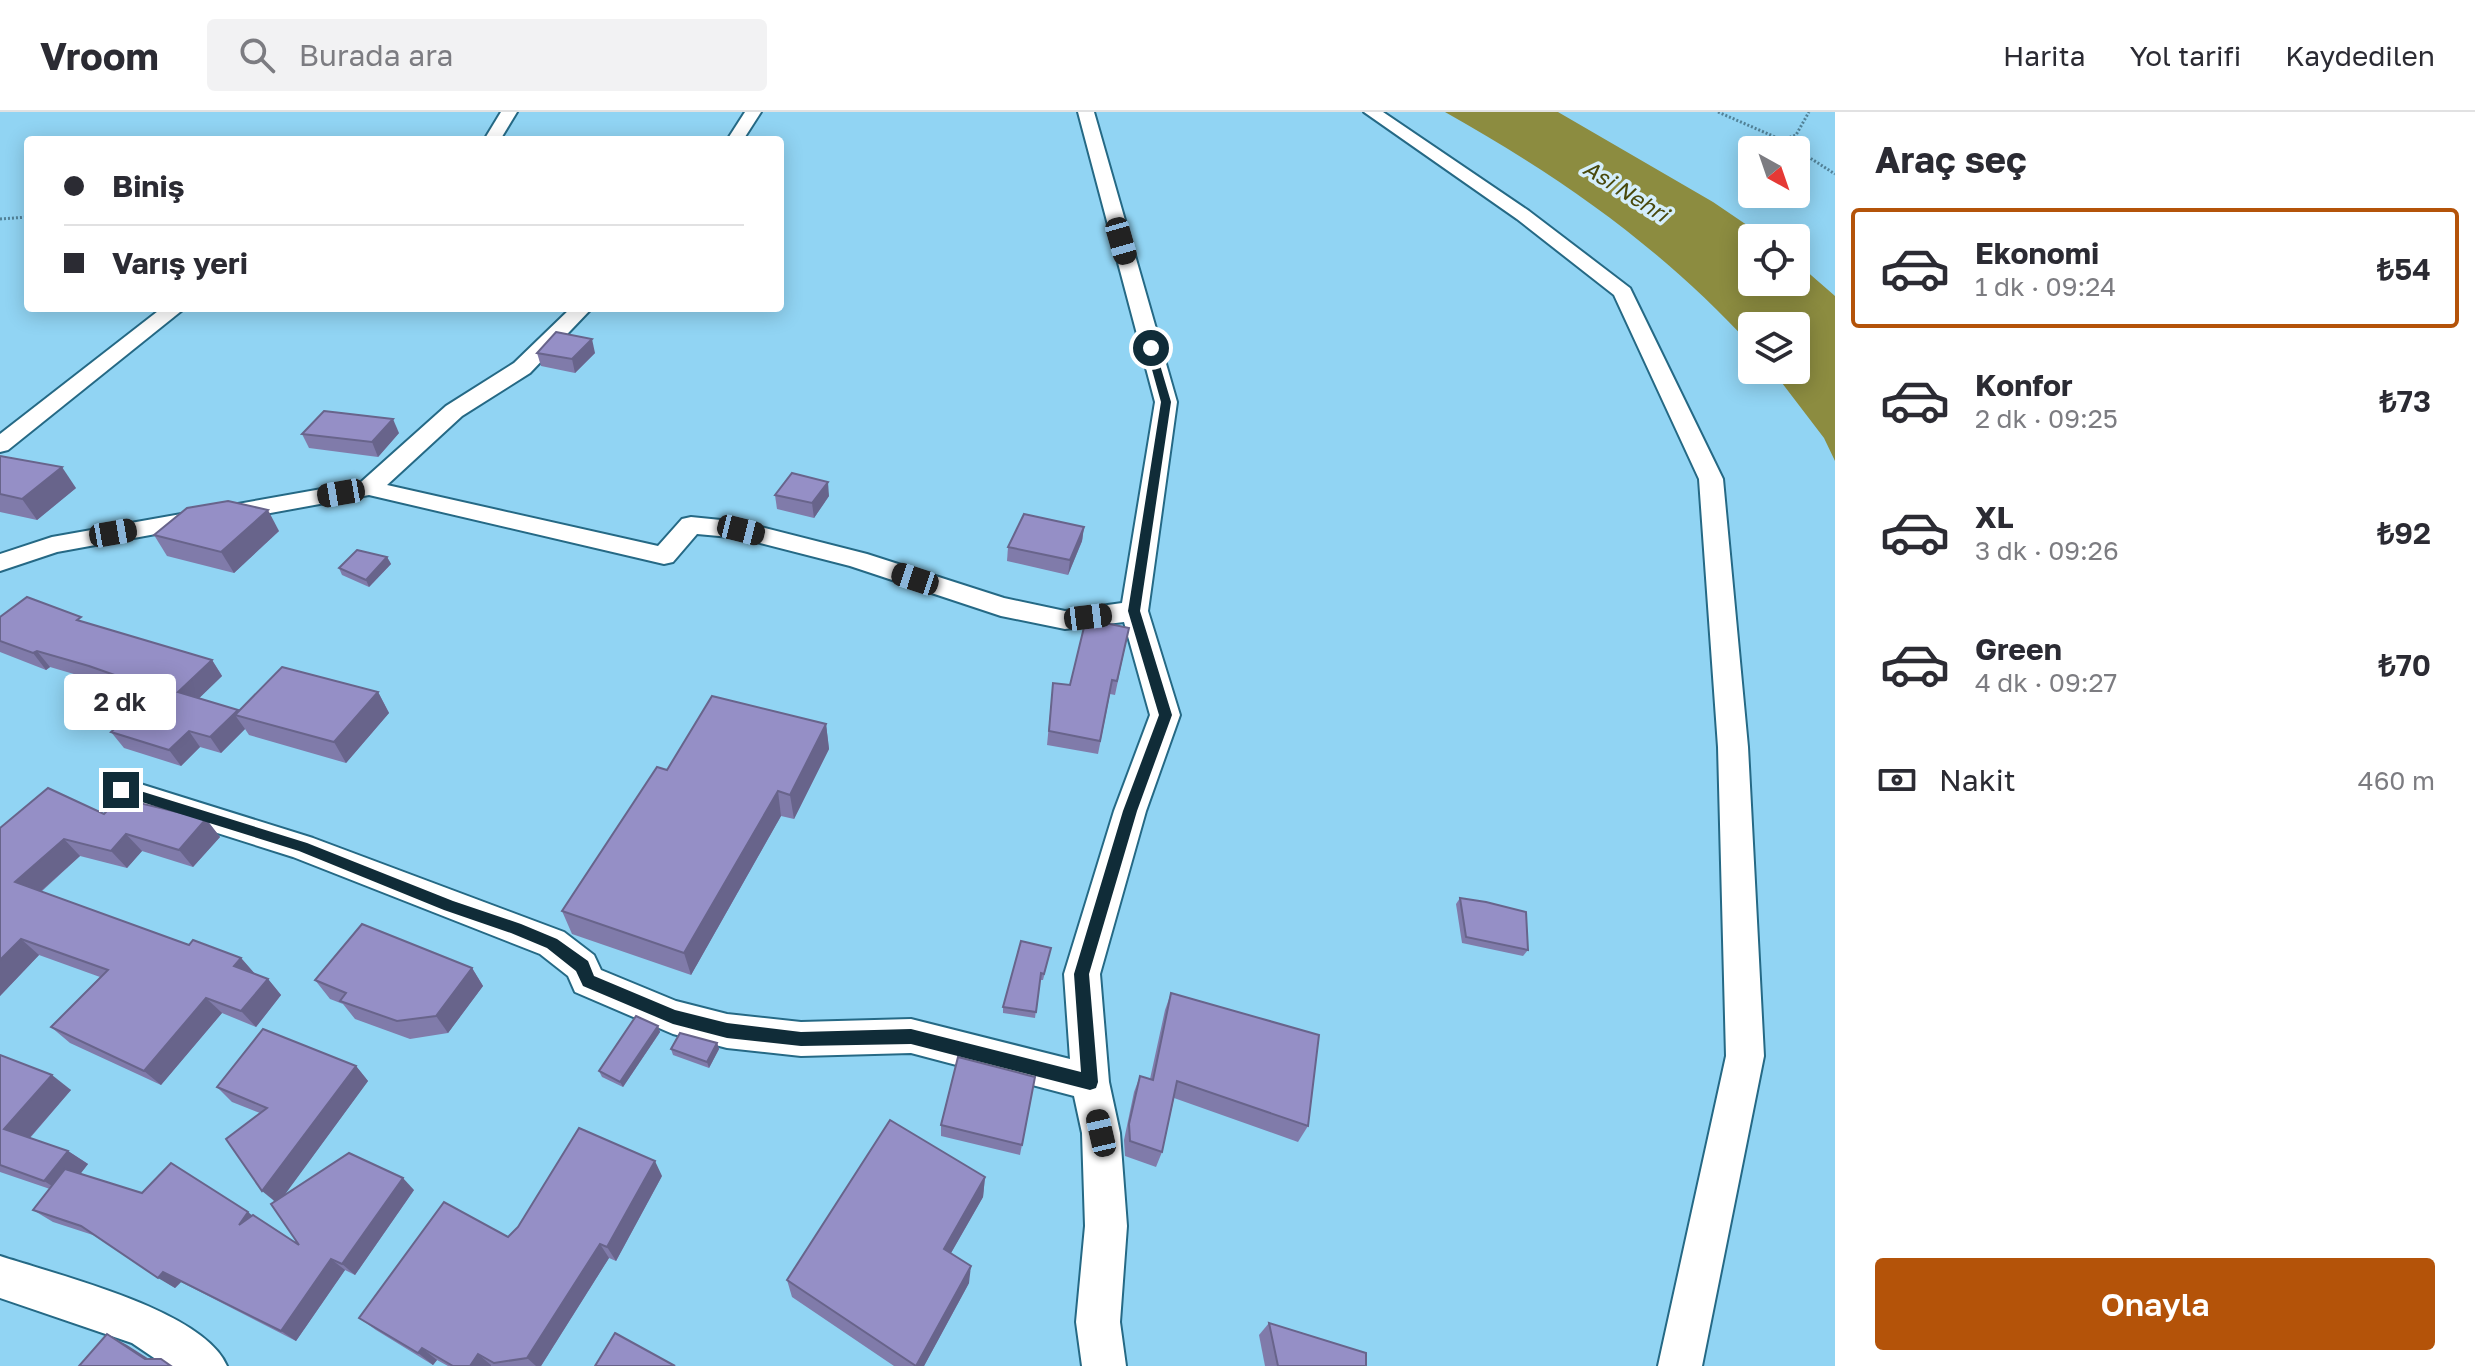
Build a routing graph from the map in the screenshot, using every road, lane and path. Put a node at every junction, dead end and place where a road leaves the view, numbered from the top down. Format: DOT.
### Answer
graph roads {
  1 [pos="509,112"];
  2 [pos="753,112"];
  3 [pos="1086,112"];
  4 [pos="1372,112"];
  5 [pos="1718,112"];
  6 [pos="1809,112"];
  7 [pos="494,136"];
  8 [pos="738,136"];
  9 [pos="1773,136"];
  10 [pos="1793,136"];
  11 [pos="1810,158"];
  12 [pos="1835,174"];
  13 [pos="24,217"];
  14 [pos="0,219"];
  15 [pos="170,312"];
  16 [pos="578,312"];
  17 [pos="0,445"];
  18 [pos="369,488"];
  19 [pos="0,563"];
  20 [pos="1134,611"];
  21 [pos="121,790"];
  22 [pos="1090,1082"];
  23 [pos="0,1277"];
  24 [pos="205,1366"];
  25 [pos="1104,1366"];
  26 [pos="1680,1366"];
  1 -- 7 [label="street"];
  2 -- 8 [label="street"];
  3 -- 20 [label="street"];
  4 -- 26 [label="street"];
  5 -- 9 [label="path"];
  6 -- 10 [label="path"];
  11 -- 12 [label="path"];
  13 -- 14 [label="path"];
  15 -- 17 [label="street"];
  16 -- 18 [label="street"];
  18 -- 19 [label="street"];
  18 -- 20 [label="street"];
  20 -- 22 [label="street"];
  21 -- 22 [label="street"];
  22 -- 25 [label="street"];
  23 -- 24 [label="street"];
}
